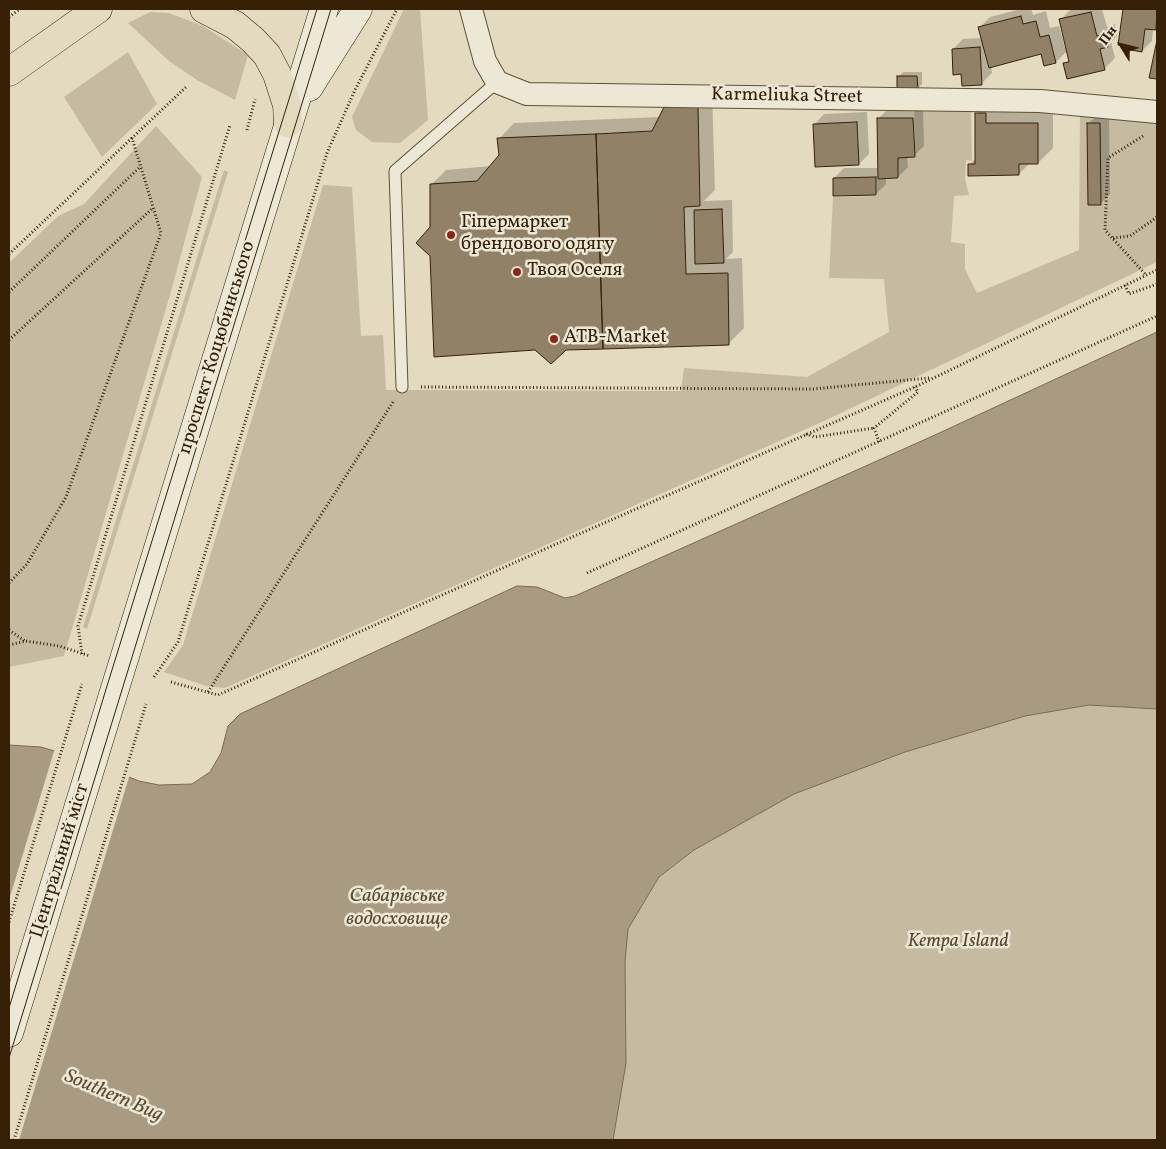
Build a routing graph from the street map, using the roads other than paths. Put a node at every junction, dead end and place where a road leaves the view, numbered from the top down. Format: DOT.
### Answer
graph roads {
  1 [pos="98,9"];
  2 [pos="204,9"];
  3 [pos="324,9"];
  4 [pos="358,9"];
  5 [pos="471,9"];
  6 [pos="9,72"];
  7 [pos="497,82"];
  8 [pos="1152,112"];
  9 [pos="288,123"];
  10 [pos="402,387"];
  11 [pos="114,688"];
  12 [pos="9,1033"];
  1 -- 6 [label="main road"];
  2 -- 9 [label="main road"];
  3 -- 9 [label="street, проспект Коцюбинського"];
  4 -- 9 [label="street"];
  5 -- 7 [label="street"];
  7 -- 8 [label="street, Karmeliuka Street"];
  7 -- 10 [label="lane"];
  9 -- 11 [label="street, проспект Коцюбинського"];
  11 -- 12 [label="street, Центральний міст"];
}
